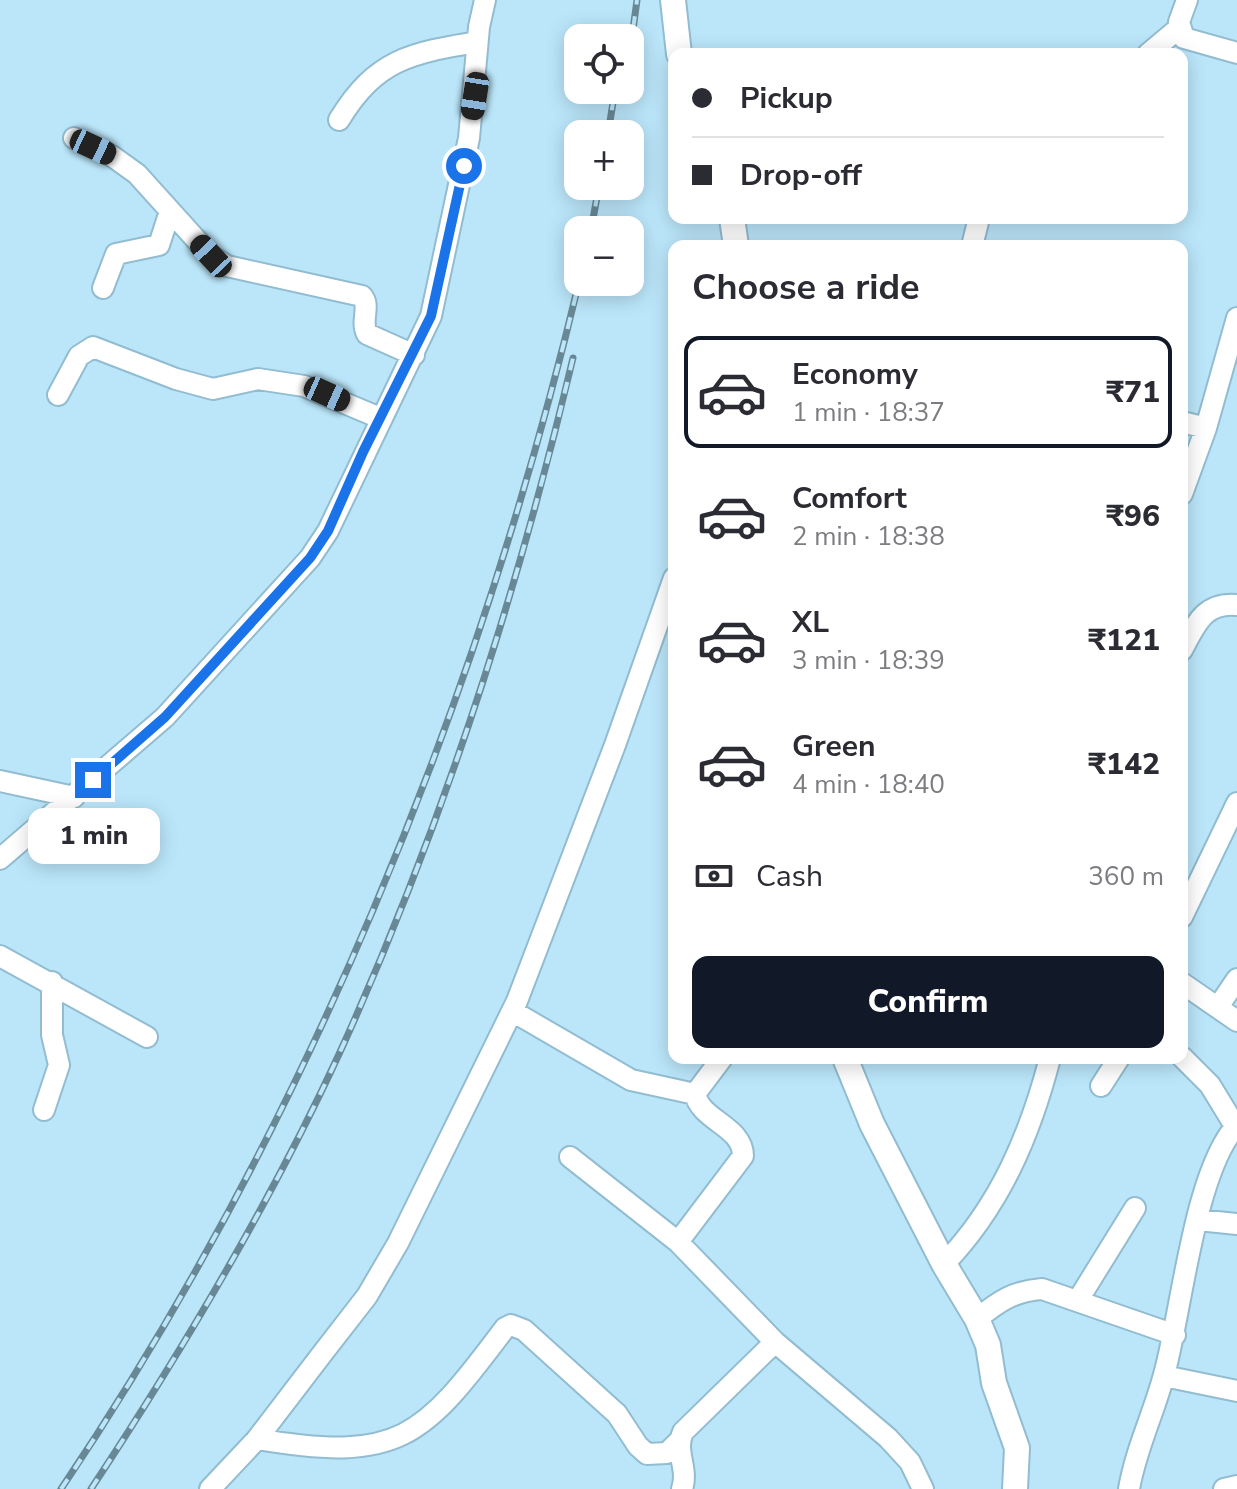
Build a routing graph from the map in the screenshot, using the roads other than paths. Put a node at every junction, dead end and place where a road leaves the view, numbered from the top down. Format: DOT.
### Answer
graph roads {
  1 [pos="485,0"];
  2 [pos="673,0"];
  3 [pos="1187,0"];
  4 [pos="1179,28"];
  5 [pos="477,42"];
  6 [pos="678,48"];
  7 [pos="1155,48"];
  8 [pos="1237,53"];
  9 [pos="339,120"];
  10 [pos="74,138"];
  11 [pos="170,211"];
  12 [pos="103,288"];
  13 [pos="1237,318"];
  14 [pos="414,355"];
  15 [pos="58,395"];
  16 [pos="380,418"];
  17 [pos="1188,424"];
  18 [pos="1206,428"];
  19 [pos="1188,478"];
  20 [pos="668,595"];
  21 [pos="1237,605"];
  22 [pos="1188,640"];
  23 [pos="0,781"];
  24 [pos="74,797"];
  25 [pos="1237,803"];
  26 [pos="0,859"];
  27 [pos="1188,905"];
  28 [pos="0,956"];
  29 [pos="1237,979"];
  30 [pos="52,982"];
  31 [pos="1188,987"];
  32 [pos="1218,1007"];
  33 [pos="512,1011"];
  34 [pos="1237,1021"];
  35 [pos="147,1037"];
  36 [pos="1188,1063"];
  37 [pos="718,1064"];
  38 [pos="847,1064"];
  39 [pos="1048,1064"];
  40 [pos="1115,1064"];
  41 [pos="1101,1086"];
  42 [pos="695,1094"];
  43 [pos="44,1110"];
  44 [pos="1236,1125"];
  45 [pos="570,1157"];
  46 [pos="1135,1208"];
  47 [pos="1198,1220"];
  48 [pos="1237,1224"];
  49 [pos="678,1242"];
  50 [pos="944,1264"];
  51 [pos="1078,1300"];
  52 [pos="977,1319"];
  53 [pos="1175,1335"];
  54 [pos="775,1342"];
  55 [pos="1164,1376"];
  56 [pos="1237,1391"];
  57 [pos="257,1439"];
  58 [pos="679,1441"];
  59 [pos="1237,1486"];
  60 [pos="210,1489"];
  61 [pos="682,1489"];
  62 [pos="923,1489"];
  63 [pos="1015,1489"];
  64 [pos="1129,1489"];
  65 [pos="1226,1489"];
  1 -- 5 [label="street"];
  2 -- 6 [label="main road"];
  3 -- 4 [label="street"];
  4 -- 7 [label="street"];
  4 -- 8 [label="street"];
  5 -- 9 [label="street"];
  5 -- 14 [label="street"];
  10 -- 11 [label="street"];
  11 -- 12 [label="street"];
  11 -- 14 [label="street"];
  13 -- 18 [label="street"];
  14 -- 16 [label="street"];
  15 -- 16 [label="street"];
  16 -- 24 [label="street"];
  17 -- 18 [label="street"];
  18 -- 19 [label="street"];
  20 -- 33 [label="street"];
  21 -- 22 [label="street"];
  23 -- 24 [label="street"];
  24 -- 26 [label="street"];
  25 -- 27 [label="street"];
  28 -- 30 [label="street"];
  29 -- 32 [label="street"];
  30 -- 35 [label="street"];
  30 -- 43 [label="street"];
  31 -- 32 [label="street"];
  32 -- 34 [label="street"];
  33 -- 42 [label="street"];
  33 -- 57 [label="street"];
  36 -- 44 [label="street"];
  37 -- 42 [label="street"];
  38 -- 50 [label="main road"];
  39 -- 50 [label="street"];
  40 -- 41 [label="street"];
  42 -- 49 [label="street"];
  44 -- 47 [label="street"];
  45 -- 49 [label="street"];
  46 -- 51 [label="street"];
  47 -- 48 [label="street"];
  47 -- 53 [label="street"];
  49 -- 54 [label="street"];
  50 -- 52 [label="main road"];
  51 -- 52 [label="street"];
  51 -- 53 [label="street"];
  52 -- 63 [label="main road"];
  53 -- 55 [label="street"];
  54 -- 58 [label="street"];
  54 -- 62 [label="street"];
  55 -- 56 [label="street"];
  55 -- 64 [label="street"];
  57 -- 58 [label="street"];
  57 -- 60 [label="street"];
  58 -- 61 [label="street"];
  59 -- 65 [label="street"];
}
